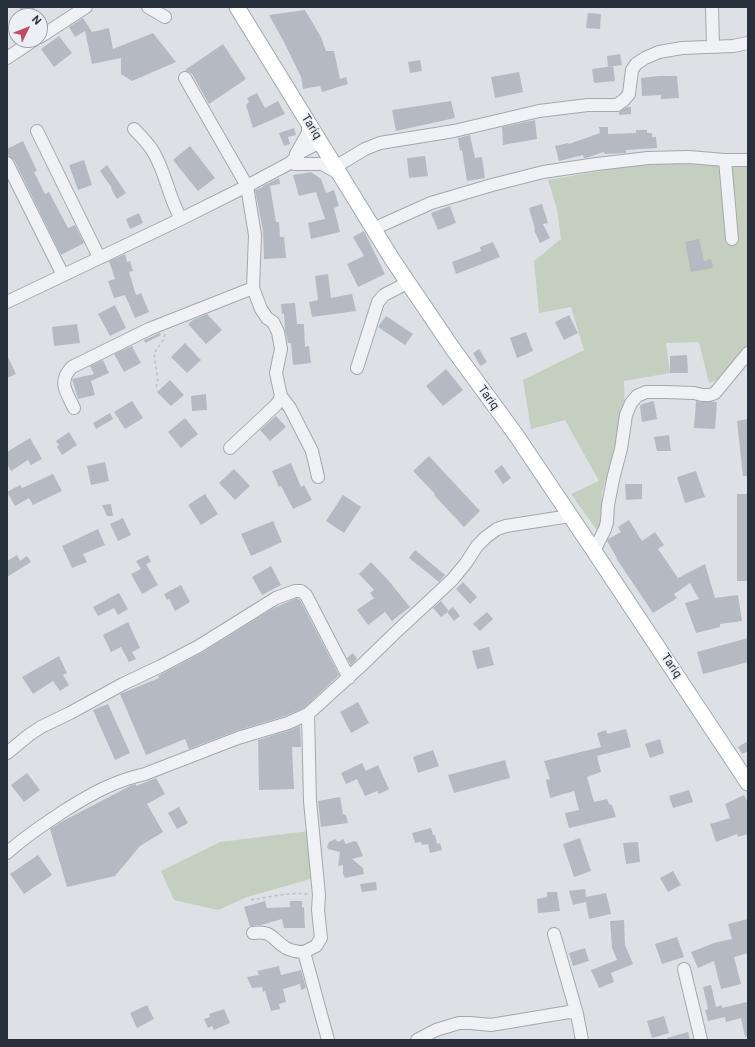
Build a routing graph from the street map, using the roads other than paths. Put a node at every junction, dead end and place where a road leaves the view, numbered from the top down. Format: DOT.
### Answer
graph roads {
  1 [pos="86,7"];
  2 [pos="148,7"];
  3 [pos="237,7"];
  4 [pos="712,7"];
  5 [pos="165,17"];
  6 [pos="48,32"];
  7 [pos="748,43"];
  8 [pos="713,46"];
  9 [pos="22,48"];
  10 [pos="7,58"];
  11 [pos="185,78"];
  12 [pos="308,124"];
  13 [pos="134,129"];
  14 [pos="37,131"];
  15 [pos="331,159"];
  16 [pos="726,160"];
  17 [pos="748,160"];
  18 [pos="293,162"];
  19 [pos="7,163"];
  20 [pos="247,186"];
  21 [pos="181,219"];
  22 [pos="373,229"];
  23 [pos="732,239"];
  24 [pos="99,258"];
  25 [pos="63,275"];
  26 [pos="407,283"];
  27 [pos="253,288"];
  28 [pos="7,302"];
  29 [pos="748,353"];
  30 [pos="357,368"];
  31 [pos="281,396"];
  32 [pos="74,408"];
  33 [pos="230,448"];
  34 [pos="318,477"];
  35 [pos="570,516"];
  36 [pos="594,551"];
  37 [pos="349,678"];
  38 [pos="308,714"];
  39 [pos="7,753"];
  40 [pos="748,783"];
  41 [pos="7,853"];
  42 [pos="253,933"];
  43 [pos="554,934"];
  44 [pos="304,952"];
  45 [pos="684,969"];
  46 [pos="577,1014"];
  47 [pos="328,1040"];
  48 [pos="417,1040"];
  49 [pos="582,1040"];
  50 [pos="701,1040"];
  1 -- 6 [label="street"];
  2 -- 5 [label="street"];
  3 -- 12 [label="main road, Tariq"];
  4 -- 8 [label="street"];
  7 -- 8 [label="street"];
  8 -- 15 [label="street"];
  9 -- 10 [label="street"];
  11 -- 20 [label="street"];
  12 -- 15 [label="main road, Tariq"];
  12 -- 18 [label="street"];
  13 -- 21 [label="street"];
  14 -- 24 [label="street"];
  15 -- 18 [label="street"];
  15 -- 18 [label="street"];
  15 -- 22 [label="main road, Tariq"];
  16 -- 17 [label="street"];
  16 -- 22 [label="street"];
  16 -- 23 [label="street"];
  18 -- 20 [label="street"];
  19 -- 25 [label="street"];
  20 -- 21 [label="street"];
  20 -- 27 [label="street"];
  21 -- 24 [label="street"];
  22 -- 26 [label="main road, Tariq"];
  24 -- 25 [label="street"];
  25 -- 28 [label="street"];
  26 -- 30 [label="street"];
  26 -- 35 [label="main road, Tariq"];
  27 -- 31 [label="street"];
  27 -- 32 [label="street"];
  29 -- 36 [label="street"];
  31 -- 33 [label="street"];
  31 -- 34 [label="street"];
  35 -- 36 [label="main road, Tariq"];
  35 -- 37 [label="street"];
  36 -- 40 [label="main road, Tariq"];
  37 -- 38 [label="street"];
  37 -- 39 [label="street"];
  38 -- 41 [label="street"];
  38 -- 44 [label="street"];
  42 -- 44 [label="street"];
  43 -- 46 [label="street"];
  44 -- 47 [label="street"];
  45 -- 50 [label="street"];
  46 -- 48 [label="street"];
  46 -- 49 [label="street"];
}
